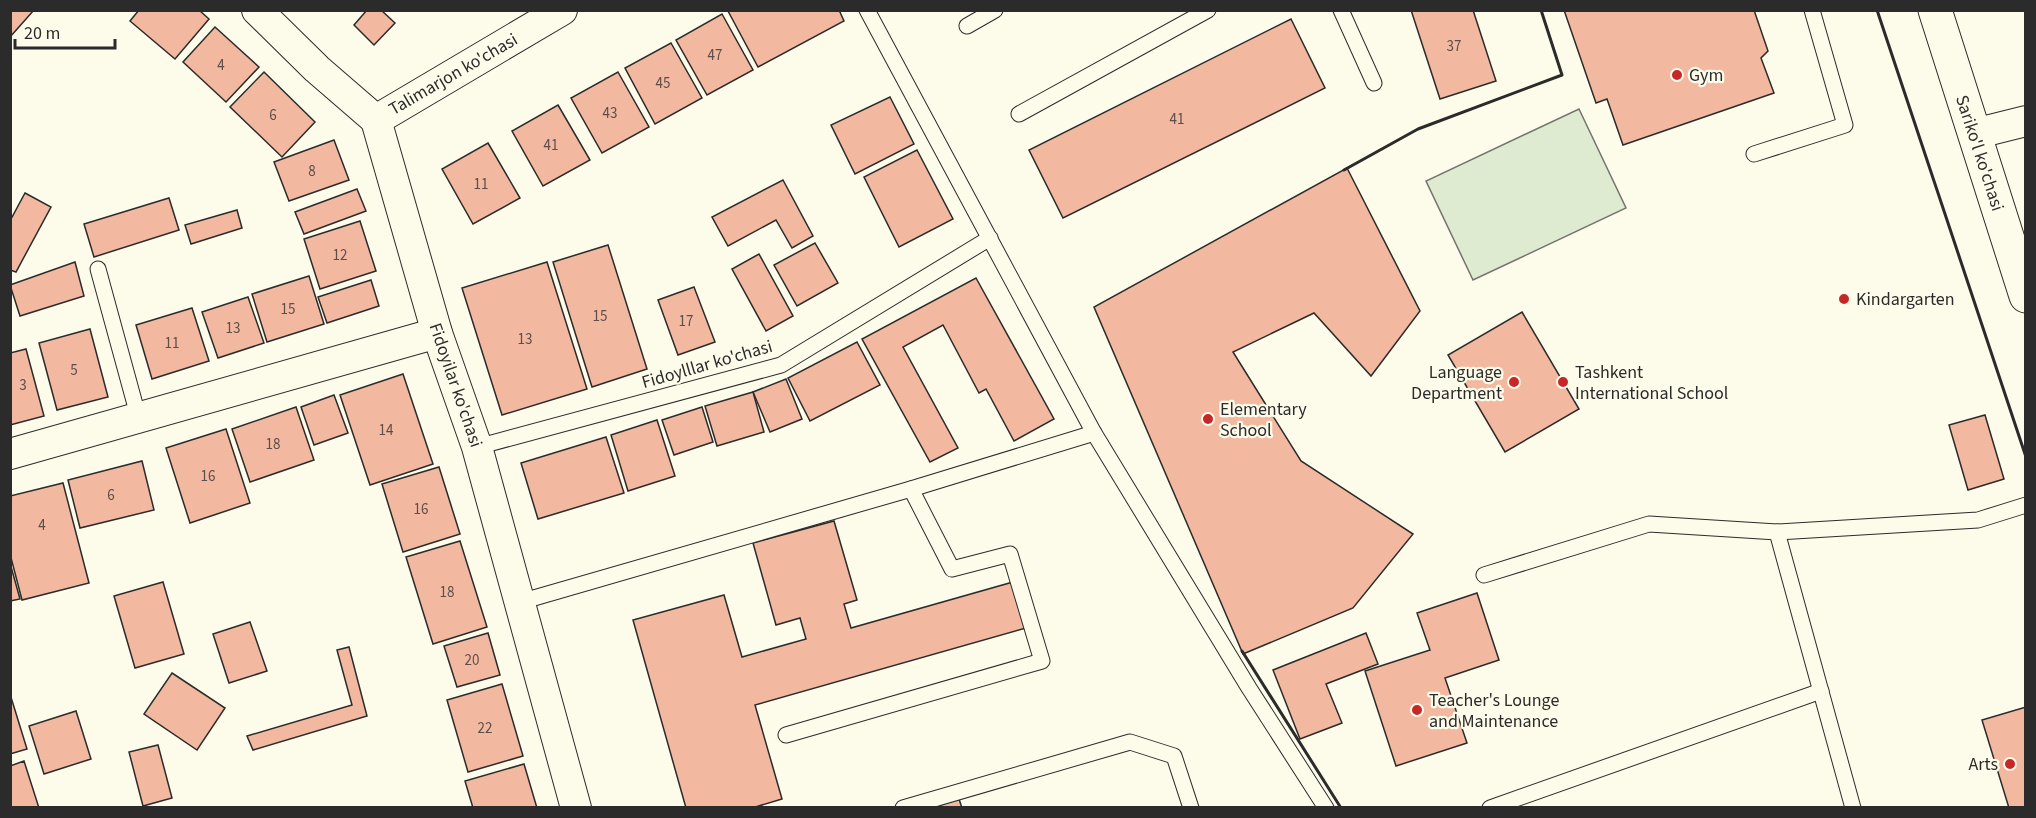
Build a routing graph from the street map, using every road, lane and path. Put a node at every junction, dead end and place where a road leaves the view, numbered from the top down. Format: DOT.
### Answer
graph roads {
  1 [pos="257,10"];
  2 [pos="562,10"];
  3 [pos="867,10"];
  4 [pos="995,10"];
  5 [pos="1208,10"];
  6 [pos="1341,10"];
  7 [pos="1812,10"];
  8 [pos="1935,10"];
  9 [pos="967,26"];
  10 [pos="1374,83"];
  11 [pos="1019,114"];
  12 [pos="376,120"];
  13 [pos="2025,121"];
  14 [pos="1974,134"];
  15 [pos="1754,154"];
  16 [pos="990,238"];
  17 [pos="98,268"];
  18 [pos="2025,296"];
  19 [pos="437,333"];
  20 [pos="139,419"];
  21 [pos="1094,433"];
  22 [pos="477,447"];
  23 [pos="10,454"];
  24 [pos="911,489"];
  25 [pos="2025,505"];
  26 [pos="1777,532"];
  27 [pos="1484,575"];
  28 [pos="520,602"];
  29 [pos="1821,691"];
  30 [pos="786,735"];
  31 [pos="576,807"];
  32 [pos="903,807"];
  33 [pos="1191,807"];
  34 [pos="1326,807"];
  35 [pos="1490,807"];
  36 [pos="1853,807"];
  1 -- 12 [label="street"];
  2 -- 12 [label="street, Talimarjon ko'chasi"];
  3 -- 16 [label="lane"];
  4 -- 9 [label="lane"];
  5 -- 11 [label="lane"];
  6 -- 10 [label="lane"];
  7 -- 15 [label="lane"];
  8 -- 14 [label="main road, Sariko'l ko'chasi"];
  12 -- 19 [label="street, Fidoyilar ko'chasi"];
  13 -- 14 [label="street"];
  14 -- 18 [label="main road, Sariko'l ko'chasi"];
  16 -- 21 [label="lane"];
  16 -- 22 [label="lane, Fidoylllar ko'chasi"];
  17 -- 20 [label="lane"];
  19 -- 20 [label="street"];
  19 -- 22 [label="street, Fidoyilar ko'chasi"];
  20 -- 23 [label="street"];
  21 -- 24 [label="lane"];
  21 -- 34 [label="lane"];
  22 -- 28 [label="street, Fidoyilar ko'chasi"];
  24 -- 28 [label="lane"];
  24 -- 30 [label="lane"];
  25 -- 26 [label="lane"];
  26 -- 27 [label="lane"];
  26 -- 29 [label="lane"];
  28 -- 31 [label="street, Fidoyilar ko'chasi"];
  29 -- 35 [label="lane"];
  29 -- 36 [label="lane"];
  32 -- 33 [label="lane"];
}
